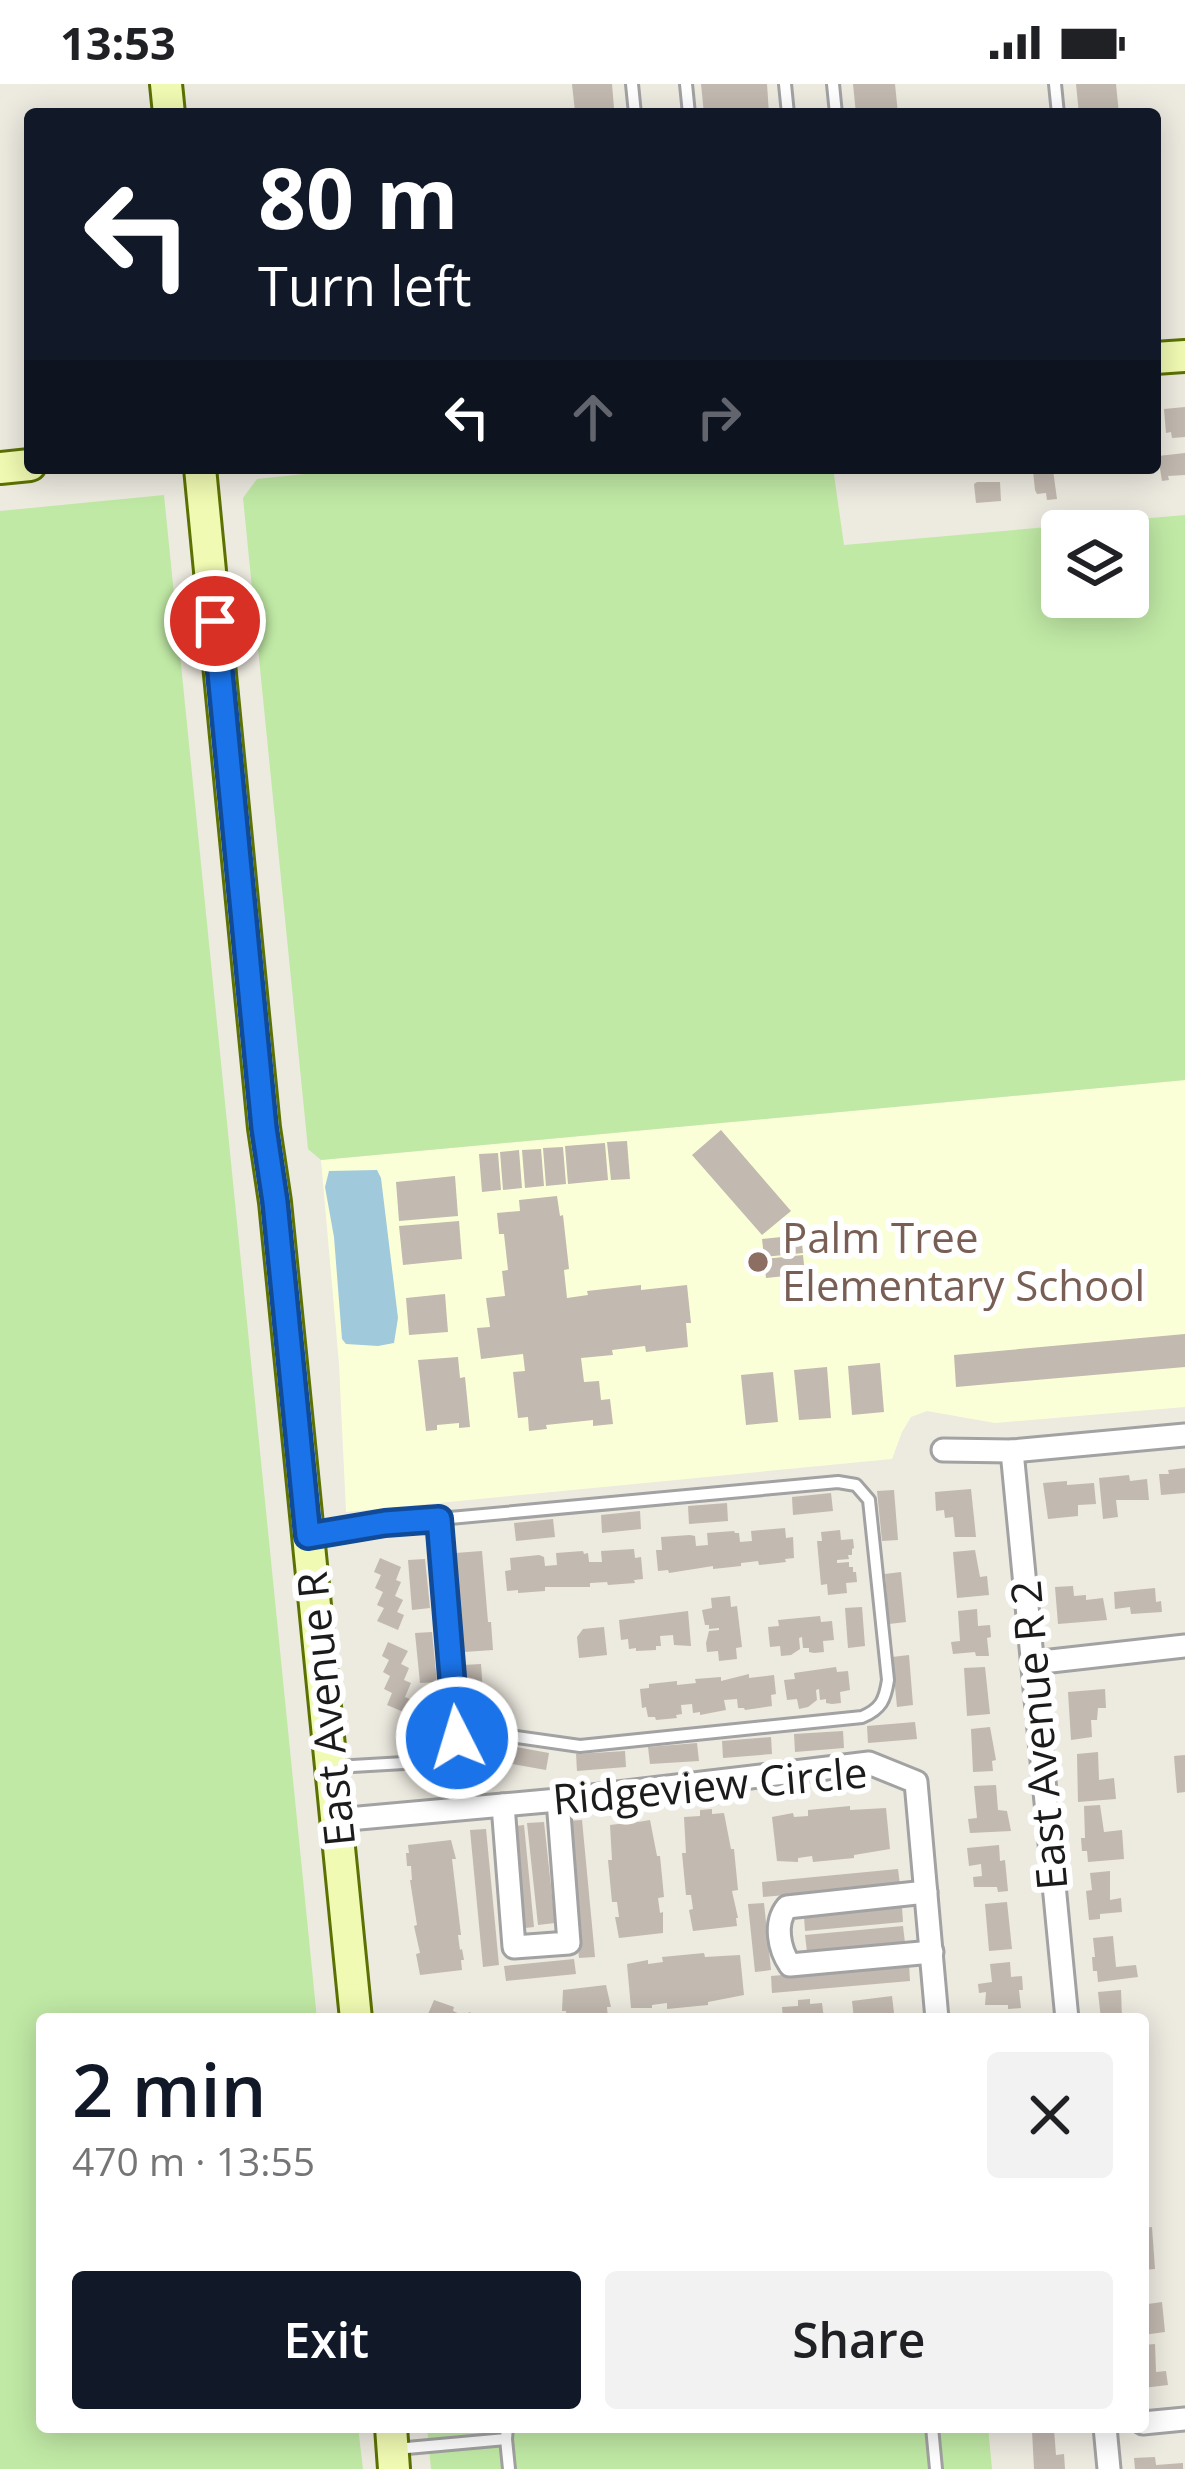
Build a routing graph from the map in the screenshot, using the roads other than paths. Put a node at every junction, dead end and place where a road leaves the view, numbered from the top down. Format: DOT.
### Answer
graph roads {
  1 [pos="0,453"];
  2 [pos="1,468"];
  3 [pos="201,474"];
  4 [pos="1185,1435"];
  5 [pos="943,1450"];
  6 [pos="1012,1451"];
  7 [pos="439,1519"];
  8 [pos="308,1536"];
  9 [pos="1185,1646"];
  10 [pos="1033,1663"];
  11 [pos="457,1738"];
  12 [pos="332,1767"];
  13 [pos="558,1800"];
  14 [pos="503,1805"];
  15 [pos="337,1820"];
  16 [pos="926,1892"];
  17 [pos="932,1952"];
  18 [pos="355,2013"];
  19 [pos="937,2013"];
  20 [pos="1065,2013"];
  21 [pos="1185,2419"];
  22 [pos="1149,2422"];
  23 [pos="506,2433"];
  24 [pos="933,2433"];
  25 [pos="1106,2433"];
  26 [pos="393,2448"];
  27 [pos="508,2469"];
  28 [pos="936,2469"];
  29 [pos="1109,2469"];
  1 -- 2 [label="lane"];
  3 -- 8 [label="street, East Avenue R"];
  4 -- 6 [label="street"];
  5 -- 6 [label="street"];
  6 -- 10 [label="street, East Avenue R 2"];
  7 -- 8 [label="lane"];
  7 -- 11 [label="lane"];
  7 -- 11 [label="lane"];
  8 -- 12 [label="street, East Avenue R"];
  9 -- 10 [label="street"];
  10 -- 20 [label="street, East Avenue R 2"];
  11 -- 12 [label="lane"];
  12 -- 15 [label="street, East Avenue R"];
  13 -- 14 [label="street, Ridgeview Circle"];
  13 -- 14 [label="street"];
  13 -- 16 [label="street, Ridgeview Circle"];
  14 -- 15 [label="street, Ridgeview Circle"];
  15 -- 18 [label="street, East Avenue R"];
  16 -- 17 [label="street, Ridgeview Circle"];
  16 -- 17 [label="street"];
  17 -- 19 [label="street, Ridgeview Circle"];
  21 -- 22 [label="street"];
  23 -- 26 [label="lane"];
  23 -- 27 [label="lane"];
  24 -- 28 [label="lane"];
  25 -- 29 [label="street"];
}
